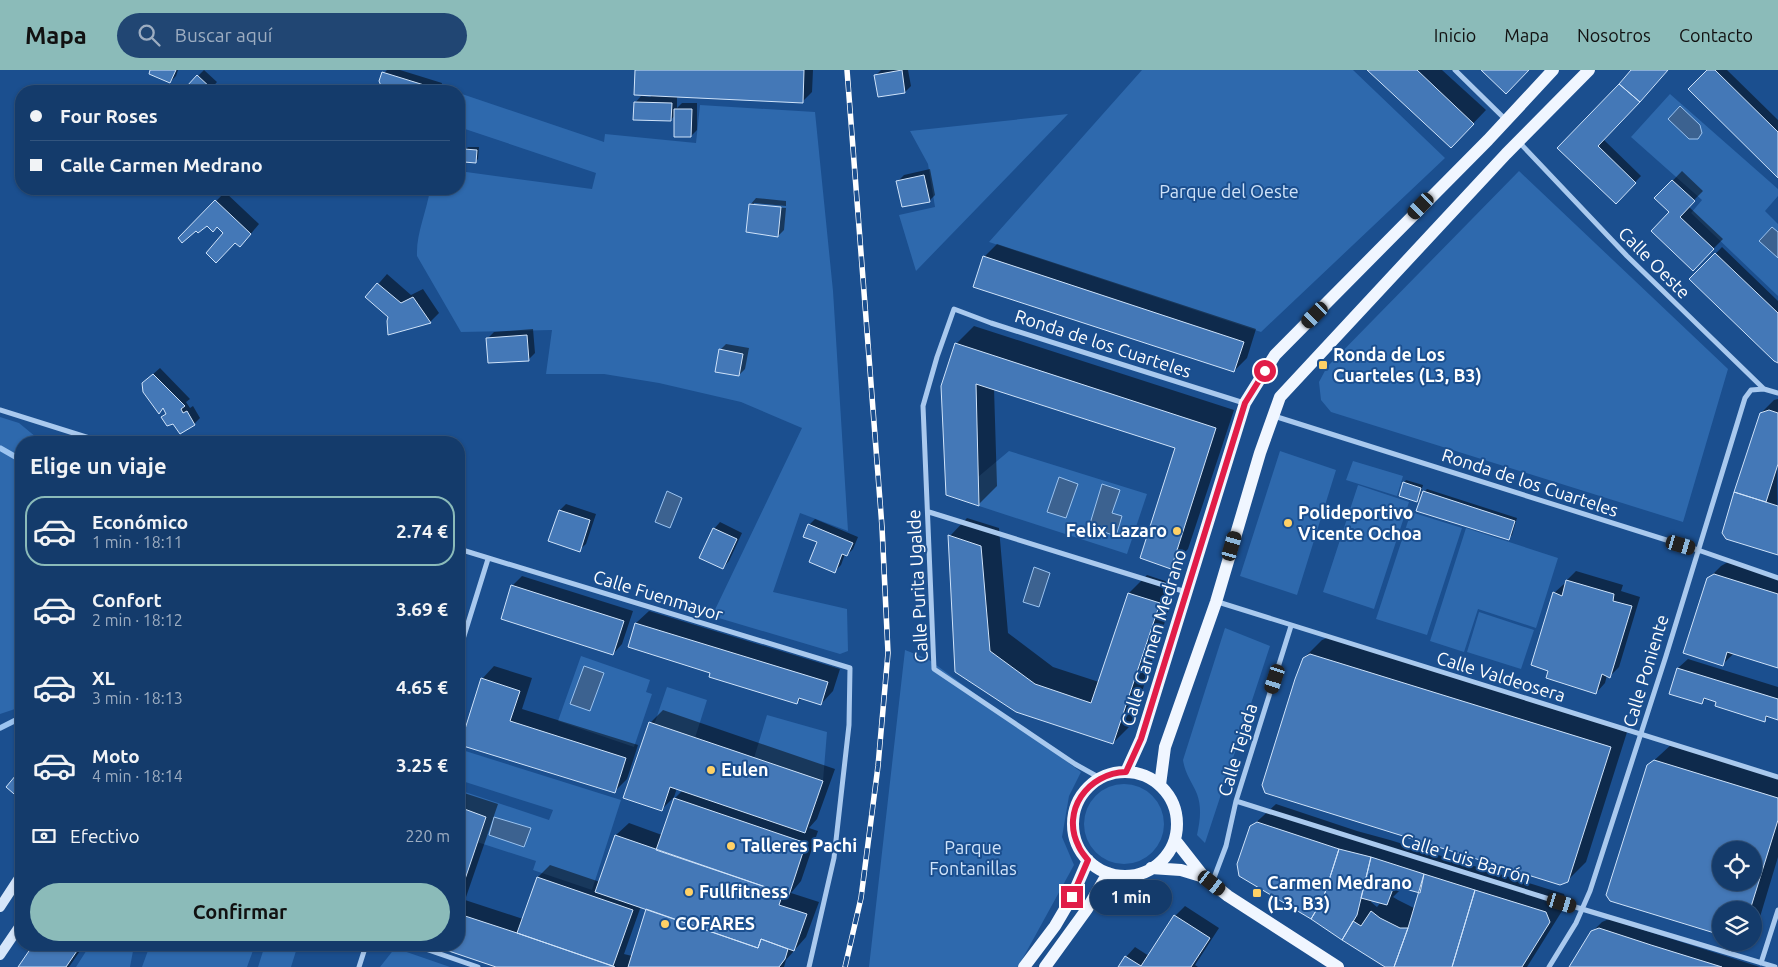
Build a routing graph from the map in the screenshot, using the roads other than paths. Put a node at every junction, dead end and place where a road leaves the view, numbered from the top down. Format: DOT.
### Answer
graph roads {
  1 [pos="1455,70"];
  2 [pos="1553,70"];
  3 [pos="1589,70"];
  4 [pos="1506,121"];
  5 [pos="1518,142"];
  6 [pos="954,309"];
  7 [pos="1764,389"];
  8 [pos="1778,393"];
  9 [pos="1245,403"];
  10 [pos="0,410"];
  11 [pos="1273,416"];
  12 [pos="83,436"];
  13 [pos="928,512"];
  14 [pos="1698,550"];
  15 [pos="465,552"];
  16 [pos="488,559"];
  17 [pos="1778,578"];
  18 [pos="1186,592"];
  19 [pos="1216,602"];
  20 [pos="1291,626"];
  21 [pos="465,633"];
  22 [pos="1641,735"];
  23 [pos="1126,772"];
  24 [pos="1778,777"];
  25 [pos="1100,778"];
  26 [pos="1160,785"];
  27 [pos="1236,801"];
  28 [pos="1175,840"];
  29 [pos="1088,860"];
  30 [pos="1151,868"];
  31 [pos="1108,873"];
  32 [pos="1208,880"];
  33 [pos="15,884"];
  34 [pos="0,907"];
  35 [pos="1583,909"];
  36 [pos="1778,910"];
  37 [pos="15,933"];
  38 [pos="364,951"];
  39 [pos="431,951"];
  40 [pos="0,955"];
  41 [pos="1761,963"];
  42 [pos="359,967"];
  43 [pos="478,967"];
  44 [pos="809,967"];
  45 [pos="1024,967"];
  46 [pos="1045,967"];
  47 [pos="1338,967"];
  48 [pos="1549,967"];
  49 [pos="1775,967"];
  1 -- 4 [label="street"];
  2 -- 4 [label="main road, Calle Carmen Medrano"];
  3 -- 5 [label="main road"];
  4 -- 9 [label="main road, Calle Carmen Medrano"];
  5 -- 7 [label="street, Calle Oeste"];
  5 -- 11 [label="main road"];
  6 -- 9 [label="street, Ronda de los Cuarteles"];
  6 -- 13 [label="street, Calle Purita Ugalde"];
  7 -- 8 [label="street, Calle Oeste"];
  7 -- 14 [label="street, Calle Poniente"];
  9 -- 18 [label="main road, Calle Carmen Medrano"];
  10 -- 12 [label="street"];
  11 -- 14 [label="street, Ronda de los Cuarteles"];
  11 -- 19 [label="main road"];
  13 -- 18 [label="street"];
  13 -- 25 [label="street, Calle Purita Ugalde"];
  14 -- 17 [label="street, Ronda de los Cuarteles"];
  14 -- 22 [label="street, Calle Poniente"];
  15 -- 16 [label="street, Calle Fuenmayor"];
  16 -- 21 [label="street"];
  16 -- 44 [label="street, Calle Fuenmayor"];
  18 -- 23 [label="main road, Calle Carmen Medrano"];
  19 -- 20 [label="street, Calle Valdeosera"];
  19 -- 26 [label="main road"];
  20 -- 22 [label="street, Calle Valdeosera"];
  20 -- 27 [label="street, Calle Tejada"];
  22 -- 24 [label="street, Calle Valdeosera"];
  22 -- 35 [label="street, Calle Poniente"];
  23 -- 25 [label="main road"];
  23 -- 26 [label="main road"];
  25 -- 29 [label="main road"];
  26 -- 28 [label="main road"];
  27 -- 32 [label="street, Calle Tejada"];
  27 -- 35 [label="street, Calle Luis Barrón"];
  28 -- 30 [label="main road"];
  28 -- 32 [label="main road"];
  29 -- 31 [label="main road"];
  29 -- 45 [label="main road"];
  30 -- 31 [label="main road"];
  30 -- 32 [label="main road"];
  31 -- 46 [label="main road"];
  32 -- 47 [label="main road"];
  33 -- 34 [label="main road"];
  35 -- 41 [label="street, Calle Luis Barrón"];
  35 -- 48 [label="street, Calle Poniente"];
  36 -- 41 [label="street"];
  37 -- 40 [label="main road"];
  38 -- 42 [label="street"];
  39 -- 43 [label="street"];
  41 -- 49 [label="street, Calle Luis Barrón"];
}
